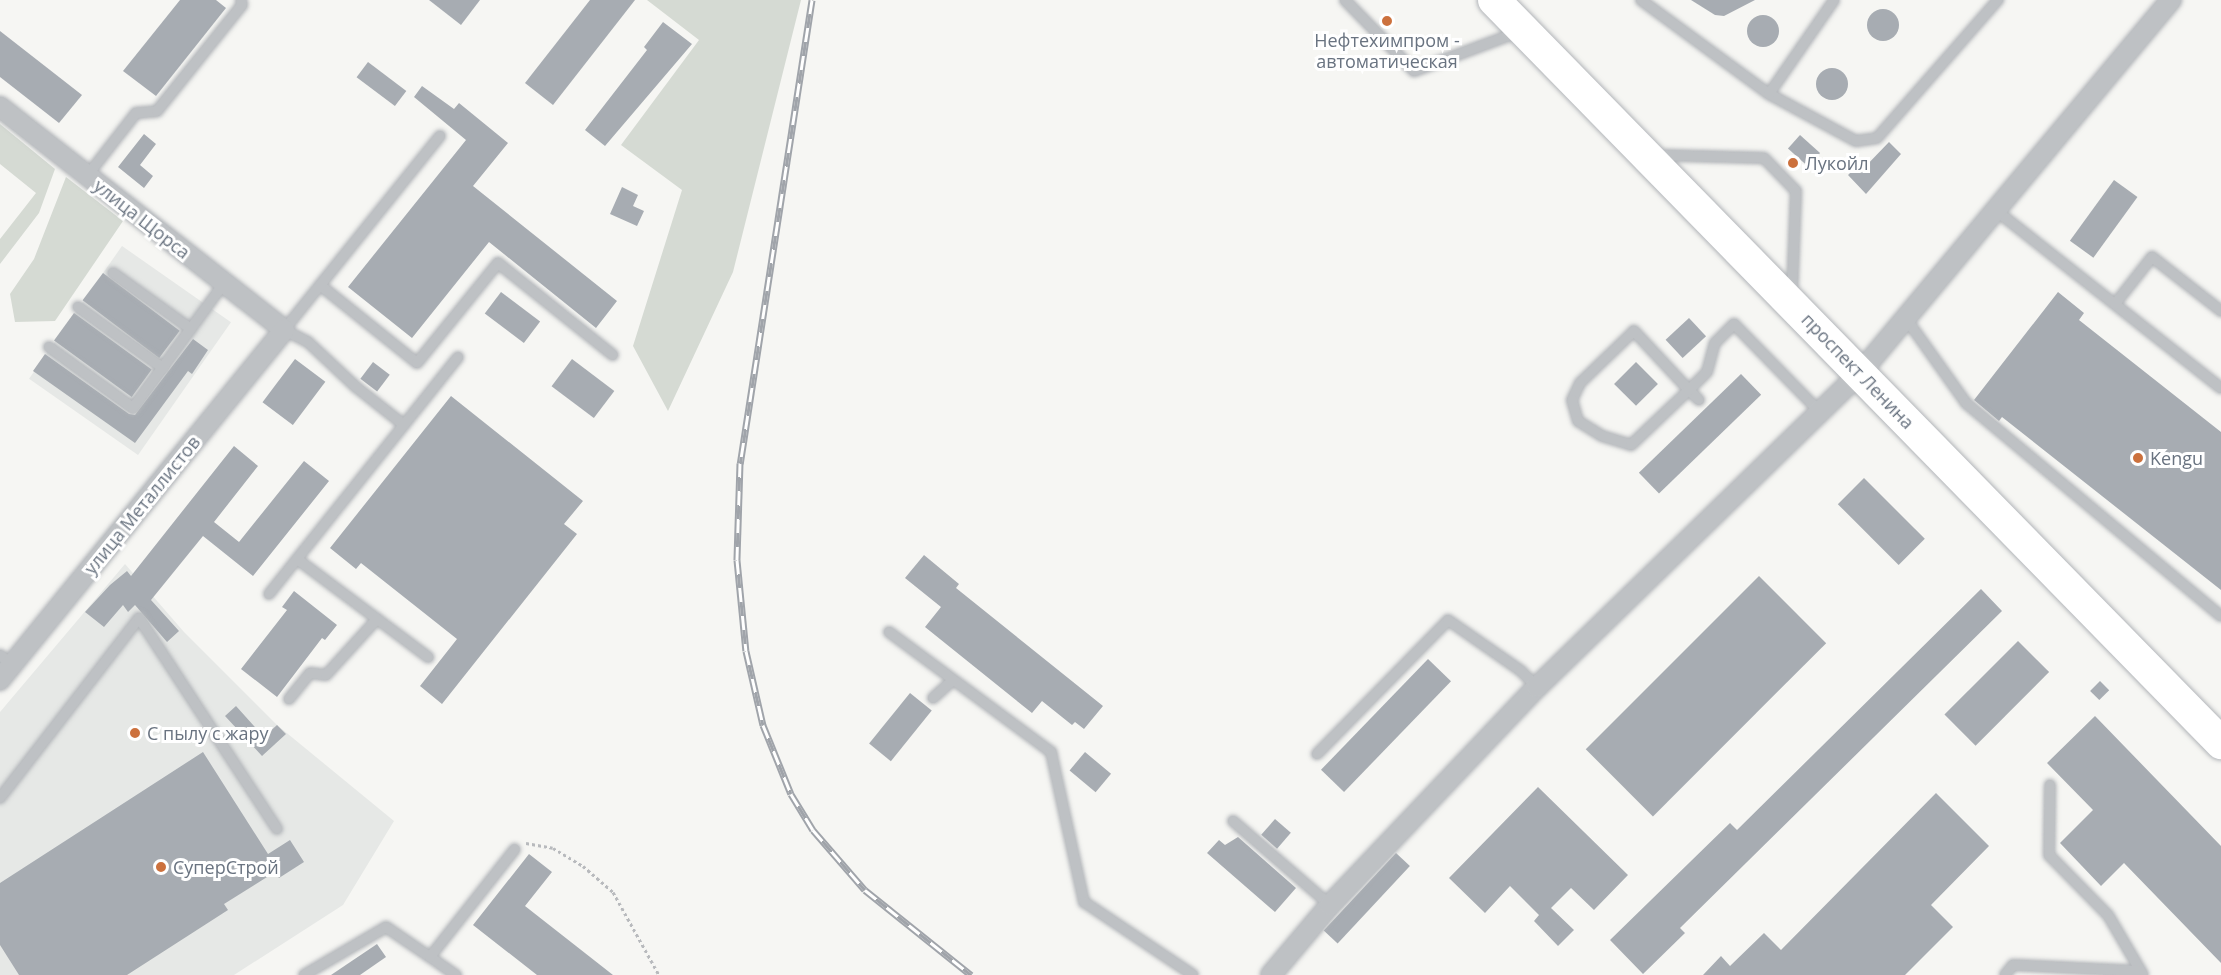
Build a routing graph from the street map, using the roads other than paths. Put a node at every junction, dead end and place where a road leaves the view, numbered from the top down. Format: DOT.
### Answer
graph roads {
  1 [pos="241,0"];
  2 [pos="1345,0"];
  3 [pos="1494,0"];
  4 [pos="1641,0"];
  5 [pos="1834,0"];
  6 [pos="1998,0"];
  7 [pos="2171,0"];
  8 [pos="1524,30"];
  9 [pos="1768,94"];
  10 [pos="0,107"];
  11 [pos="440,136"];
  12 [pos="1646,154"];
  13 [pos="87,176"];
  14 [pos="1998,212"];
  15 [pos="113,273"];
  16 [pos="224,283"];
  17 [pos="320,285"];
  18 [pos="1792,303"];
  19 [pos="2115,304"];
  20 [pos="78,307"];
  21 [pos="2221,311"];
  22 [pos="1907,320"];
  23 [pos="191,329"];
  24 [pos="284,330"];
  25 [pos="49,347"];
  26 [pos="613,355"];
  27 [pos="458,357"];
  28 [pos="163,368"];
  29 [pos="1860,373"];
  30 [pos="2221,388"];
  31 [pos="1689,390"];
  32 [pos="1699,400"];
  33 [pos="1820,412"];
  34 [pos="404,425"];
  35 [pos="297,559"];
  36 [pos="269,594"];
  37 [pos="2221,616"];
  38 [pos="377,619"];
  39 [pos="889,632"];
  40 [pos="428,657"];
  41 [pos="6,660"];
  42 [pos="0,680"];
  43 [pos="953,680"];
  44 [pos="1537,687"];
  45 [pos="933,698"];
  46 [pos="289,699"];
  47 [pos="2221,744"];
  48 [pos="1317,754"];
  49 [pos="2050,785"];
  50 [pos="0,798"];
  51 [pos="1233,821"];
  52 [pos="277,829"];
  53 [pos="514,849"];
  54 [pos="1330,905"];
  55 [pos="430,957"];
  56 [pos="1280,972"];
  57 [pos="2141,973"];
  58 [pos="304,975"];
  59 [pos="456,975"];
  60 [pos="1193,975"];
  61 [pos="2006,975"];
  1 -- 13 [label="lane"];
  2 -- 8 [label="lane"];
  3 -- 8 [label="main road, проспект Ленина"];
  4 -- 9 [label="lane"];
  5 -- 9 [label="lane"];
  6 -- 9 [label="lane"];
  7 -- 14 [label="street"];
  8 -- 12 [label="main road, проспект Ленина"];
  10 -- 13 [label="street, улица Щорса"];
  11 -- 17 [label="lane"];
  12 -- 18 [label="main road, проспект Ленина"];
  12 -- 18 [label="lane"];
  13 -- 16 [label="street, улица Щорса"];
  14 -- 19 [label="lane"];
  14 -- 22 [label="street"];
  15 -- 23 [label="lane"];
  16 -- 23 [label="lane"];
  16 -- 24 [label="street, улица Щорса"];
  17 -- 24 [label="lane"];
  17 -- 26 [label="lane"];
  18 -- 29 [label="main road, проспект Ленина"];
  19 -- 21 [label="lane"];
  19 -- 30 [label="lane"];
  20 -- 28 [label="lane"];
  22 -- 29 [label="street"];
  22 -- 37 [label="lane"];
  23 -- 28 [label="lane"];
  24 -- 34 [label="lane"];
  24 -- 41 [label="street, улица Металлистов"];
  25 -- 28 [label="lane"];
  27 -- 34 [label="lane"];
  29 -- 33 [label="street"];
  29 -- 47 [label="main road, проспект Ленина"];
  31 -- 31 [label="lane"];
  31 -- 32 [label="lane"];
  31 -- 33 [label="lane"];
  33 -- 44 [label="street"];
  34 -- 35 [label="lane"];
  35 -- 36 [label="lane"];
  35 -- 38 [label="lane"];
  38 -- 40 [label="lane"];
  38 -- 46 [label="lane"];
  39 -- 43 [label="lane"];
  41 -- 42 [label="street, улица Металлистов"];
  43 -- 45 [label="lane"];
  43 -- 60 [label="lane"];
  44 -- 48 [label="lane"];
  44 -- 54 [label="street"];
  49 -- 57 [label="lane"];
  50 -- 52 [label="lane"];
  51 -- 54 [label="lane"];
  53 -- 55 [label="lane"];
  54 -- 56 [label="street"];
  55 -- 58 [label="lane"];
  55 -- 59 [label="lane"];
  57 -- 61 [label="lane"];
}
